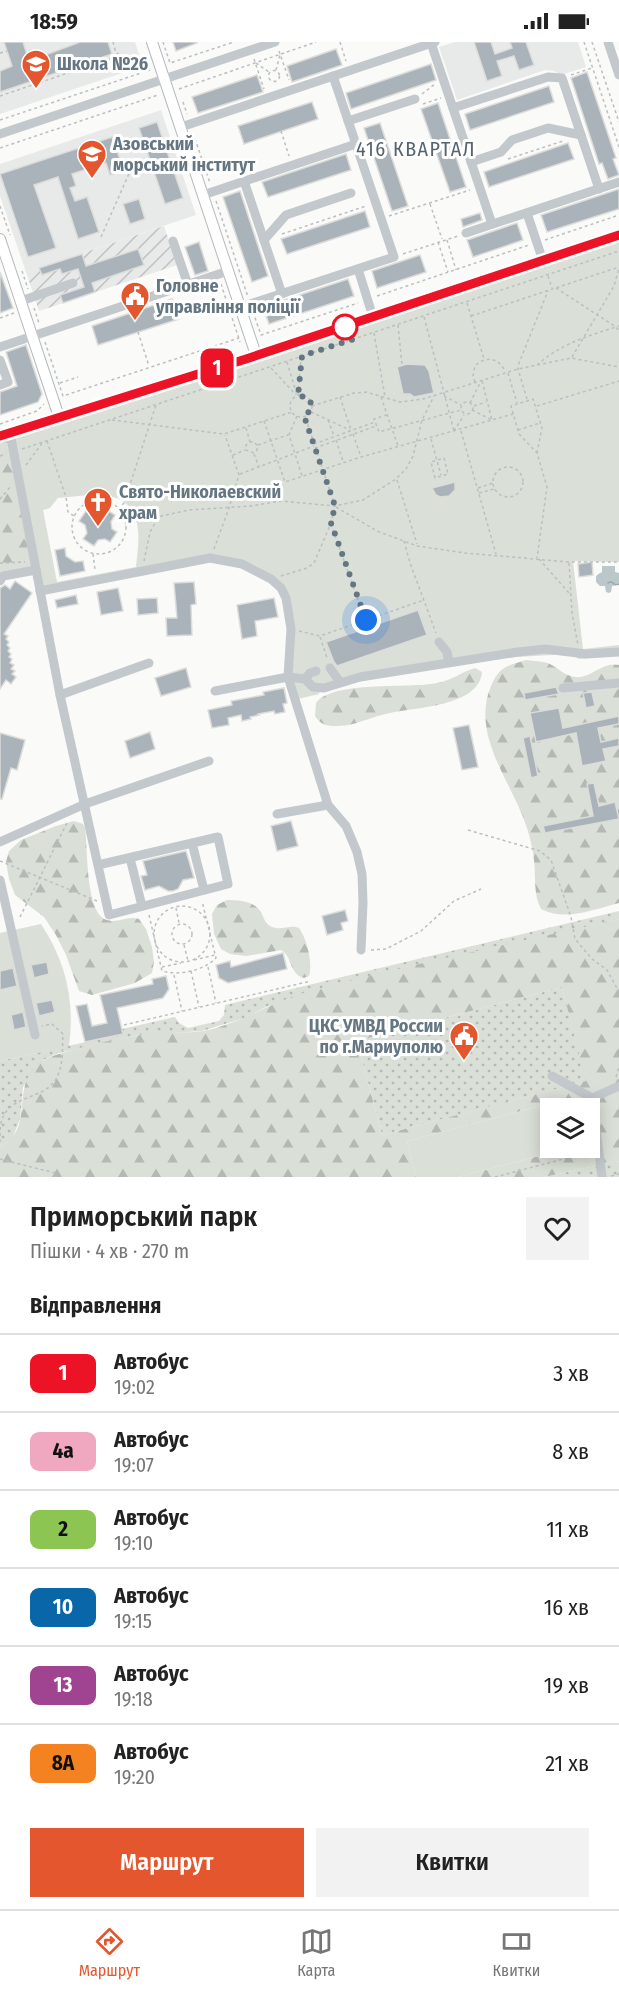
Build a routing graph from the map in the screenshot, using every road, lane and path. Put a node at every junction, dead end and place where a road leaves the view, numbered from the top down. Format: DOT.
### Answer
graph roads {
  1 [pos="113,42"];
  2 [pos="152,42"];
  3 [pos="163,42"];
  4 [pos="234,42"];
  5 [pos="316,42"];
  6 [pos="340,42"];
  7 [pos="584,42"];
  8 [pos="592,42"];
  9 [pos="608,42"];
  10 [pos="433,43"];
  11 [pos="277,45"];
  12 [pos="251,50"];
  13 [pos="7,51"];
  14 [pos="0,53"];
  15 [pos="280,54"];
  16 [pos="121,55"];
  17 [pos="256,62"];
  18 [pos="592,68"];
  19 [pos="349,70"];
  20 [pos="276,71"];
  21 [pos="270,73"];
  22 [pos="619,75"];
  23 [pos="333,76"];
  24 [pos="443,78"];
  25 [pos="562,78"];
  26 [pos="165,79"];
  27 [pos="292,90"];
  28 [pos="159,94"];
  29 [pos="0,96"];
  30 [pos="449,96"];
  31 [pos="268,98"];
  32 [pos="418,102"];
  33 [pos="453,108"];
  34 [pos="0,120"];
  35 [pos="348,121"];
  36 [pos="619,122"];
  37 [pos="185,125"];
  38 [pos="281,131"];
  39 [pos="0,134"];
  40 [pos="581,135"];
  41 [pos="356,144"];
  42 [pos="619,147"];
  43 [pos="0,148"];
  44 [pos="506,159"];
  45 [pos="135,160"];
  46 [pos="471,162"];
  47 [pos="292,165"];
  48 [pos="244,181"];
  49 [pos="619,182"];
  50 [pos="479,186"];
  51 [pos="599,189"];
  52 [pos="208,193"];
  53 [pos="351,193"];
  54 [pos="375,203"];
  55 [pos="429,203"];
  56 [pos="527,213"];
  57 [pos="619,215"];
  58 [pos="381,219"];
  59 [pos="492,224"];
  60 [pos="466,233"];
  61 [pos="619,235"];
  62 [pos="101,237"];
  63 [pos="0,239"];
  64 [pos="264,240"];
  65 [pos="446,240"];
  66 [pos="173,241"];
  67 [pos="442,241"];
  68 [pos="438,242"];
  69 [pos="537,243"];
  70 [pos="619,251"];
  71 [pos="394,257"];
  72 [pos="543,261"];
  73 [pos="619,267"];
  74 [pos="358,268"];
  75 [pos="456,270"];
  76 [pos="223,273"];
  77 [pos="448,273"];
  78 [pos="548,275"];
  79 [pos="73,284"];
  80 [pos="188,285"];
  81 [pos="556,288"];
  82 [pos="552,289"];
  83 [pos="549,290"];
  84 [pos="282,294"];
  85 [pos="368,299"];
  86 [pos="467,302"];
  87 [pos="23,303"];
  88 [pos="245,306"];
  89 [pos="597,315"];
  90 [pos="424,316"];
  91 [pos="471,316"];
  92 [pos="373,317"];
  93 [pos="0,318"];
  94 [pos="398,324"];
  95 [pos="618,326"];
  96 [pos="619,331"];
  97 [pos="138,332"];
  98 [pos="374,332"];
  99 [pos="37,335"];
  100 [pos="239,338"];
  101 [pos="583,338"];
  102 [pos="240,342"];
  103 [pos="0,347"];
  104 [pos="256,355"];
  105 [pos="302,356"];
  106 [pos="571,358"];
  107 [pos="484,359"];
  108 [pos="0,360"];
  109 [pos="286,361"];
  110 [pos="402,365"];
  111 [pos="536,365"];
  112 [pos="150,367"];
  113 [pos="270,367"];
  114 [pos="619,367"];
  115 [pos="518,369"];
  116 [pos="506,373"];
  117 [pos="78,377"];
  118 [pos="482,380"];
  119 [pos="619,381"];
  120 [pos="59,383"];
  121 [pos="475,383"];
  122 [pos="0,385"];
  123 [pos="443,394"];
  124 [pos="297,396"];
  125 [pos="381,396"];
  126 [pos="434,396"];
  127 [pos="339,397"];
  128 [pos="385,398"];
  129 [pos="47,401"];
  130 [pos="527,401"];
  131 [pos="488,402"];
  132 [pos="470,403"];
  133 [pos="156,404"];
  134 [pos="517,404"];
  135 [pos="462,405"];
  136 [pos="312,406"];
  137 [pos="473,406"];
  138 [pos="536,407"];
  139 [pos="461,410"];
  140 [pos="472,410"];
  141 [pos="310,411"];
  142 [pos="292,412"];
  143 [pos="448,413"];
  144 [pos="465,413"];
  145 [pos="513,414"];
  146 [pos="387,415"];
  147 [pos="297,416"];
  148 [pos="304,416"];
  149 [pos="59,417"];
  150 [pos="111,419"];
  151 [pos="328,420"];
  152 [pos="422,420"];
  153 [pos="264,421"];
  154 [pos="492,421"];
  155 [pos="375,422"];
  156 [pos="540,423"];
  157 [pos="0,424"];
  158 [pos="150,425"];
  159 [pos="377,425"];
  160 [pos="245,427"];
  161 [pos="392,428"];
  162 [pos="461,430"];
  163 [pos="518,430"];
  164 [pos="351,431"];
  165 [pos="454,432"];
  166 [pos="224,434"];
  167 [pos="352,434"];
  168 [pos="5,435"];
  169 [pos="289,435"];
  170 [pos="334,437"];
  171 [pos="431,439"];
  172 [pos="47,440"];
  173 [pos="336,440"];
  174 [pos="271,441"];
  175 [pos="250,442"];
  176 [pos="417,442"];
  177 [pos="257,445"];
  178 [pos="315,446"];
  179 [pos="398,447"];
  180 [pos="246,450"];
  181 [pos="14,452"];
  182 [pos="254,453"];
  183 [pos="295,453"];
  184 [pos="537,453"];
  185 [pos="232,455"];
  186 [pos="361,457"];
  187 [pos="277,460"];
  188 [pos="437,460"];
  189 [pos="344,463"];
  190 [pos="259,467"];
  191 [pos="323,470"];
  192 [pos="239,474"];
  193 [pos="442,476"];
  194 [pos="302,477"];
  195 [pos="396,479"];
  196 [pos="493,483"];
  197 [pos="477,488"];
  198 [pos="495,489"];
  199 [pos="479,494"];
  200 [pos="335,506"];
  201 [pos="229,508"];
  202 [pos="118,509"];
  203 [pos="74,516"];
  204 [pos="158,517"];
  205 [pos="331,523"];
  206 [pos="125,524"];
  207 [pos="404,541"];
  208 [pos="417,546"];
  209 [pos="93,553"];
  210 [pos="496,555"];
  211 [pos="210,558"];
  212 [pos="538,559"];
  213 [pos="0,562"];
  214 [pos="569,562"];
  215 [pos="619,562"];
  216 [pos="35,566"];
  217 [pos="142,571"];
  218 [pos="271,579"];
  219 [pos="97,580"];
  220 [pos="0,581"];
  221 [pos="40,591"];
  222 [pos="571,594"];
  223 [pos="424,600"];
  224 [pos="366,620"];
  225 [pos="368,627"];
  226 [pos="296,630"];
  227 [pos="320,636"];
  228 [pos="439,642"];
  229 [pos="579,646"];
  230 [pos="619,652"];
  231 [pos="449,662"];
  232 [pos="148,663"];
  233 [pos="330,668"];
  234 [pos="316,671"];
  235 [pos="288,677"];
  236 [pos="305,679"];
  237 [pos="340,682"];
  238 [pos="619,682"];
  239 [pos="563,688"];
  240 [pos="214,691"];
  241 [pos="60,695"];
  242 [pos="209,760"];
  243 [pos="85,804"];
  244 [pos="328,805"];
  245 [pos="74,809"];
  246 [pos="277,814"];
  247 [pos="468,830"];
  248 [pos="0,842"];
  249 [pos="192,843"];
  250 [pos="130,858"];
  251 [pos="0,861"];
  252 [pos="98,865"];
  253 [pos="39,878"];
  254 [pos="0,880"];
  255 [pos="481,890"];
  256 [pos="202,891"];
  257 [pos="106,904"];
  258 [pos="144,906"];
  259 [pos="176,907"];
  260 [pos="20,917"];
  261 [pos="179,924"];
  262 [pos="209,930"];
  263 [pos="156,943"];
  264 [pos="184,944"];
  265 [pos="361,950"];
  266 [pos="215,955"];
  267 [pos="188,961"];
  268 [pos="207,966"];
  269 [pos="161,967"];
  270 [pos="190,970"];
  271 [pos="173,974"];
  272 [pos="311,981"];
  273 [pos="619,992"];
  274 [pos="216,1004"];
  275 [pos="199,1008"];
  276 [pos="182,1012"];
  277 [pos="52,1024"];
  278 [pos="124,1025"];
  279 [pos="34,1035"];
  280 [pos="552,1076"];
  281 [pos="619,1086"];
  282 [pos="592,1098"];
  283 [pos="0,1142"];
  284 [pos="567,1158"];
  285 [pos="600,1158"];
  286 [pos="0,1160"];
  287 [pos="619,1174"];
  288 [pos="55,1177"];
  289 [pos="495,1177"];
  290 [pos="602,1177"];
  291 [pos="606,1177"];
  1 -- 16 [label="path"];
  2 -- 26 [label="main road"];
  3 -- 4 [label="path"];
  5 -- 15 [label="path"];
  6 -- 19 [label="path"];
  7 -- 18 [label="path"];
  8 -- 36 [label="path"];
  9 -- 22 [label="street"];
  10 -- 19 [label="street"];
  10 -- 24 [label="street"];
  11 -- 12 [label="street"];
  11 -- 15 [label="path"];
  12 -- 17 [label="path"];
  12 -- 26 [label="street"];
  13 -- 14 [label="path"];
  15 -- 17 [label="path"];
  15 -- 20 [label="path"];
  15 -- 27 [label="path"];
  16 -- 29 [label="path"];
  16 -- 34 [label="path"];
  17 -- 21 [label="path"];
  17 -- 31 [label="path"];
  17 -- 37 [label="path"];
  18 -- 25 [label="path"];
  18 -- 42 [label="path"];
  19 -- 23 [label="street"];
  20 -- 21 [label="path"];
  20 -- 21 [label="path"];
  23 -- 27 [label="street"];
  23 -- 35 [label="street"];
  24 -- 30 [label="street"];
  24 -- 32 [label="path"];
  25 -- 33 [label="street"];
  25 -- 40 [label="street"];
  26 -- 37 [label="main road"];
  26 -- 39 [label="street"];
  27 -- 31 [label="street"];
  28 -- 43 [label="path"];
  30 -- 32 [label="path"];
  30 -- 33 [label="street"];
  31 -- 37 [label="street"];
  32 -- 35 [label="street"];
  33 -- 46 [label="street"];
  35 -- 41 [label="street"];
  37 -- 52 [label="main road"];
  37 -- 52 [label="path"];
  38 -- 47 [label="path"];
  40 -- 44 [label="path"];
  40 -- 46 [label="street"];
  40 -- 51 [label="street"];
  41 -- 47 [label="street"];
  41 -- 54 [label="street"];
  45 -- 62 [label="path"];
  46 -- 50 [label="street"];
  47 -- 48 [label="street"];
  48 -- 52 [label="street"];
  48 -- 64 [label="street"];
  49 -- 51 [label="street"];
  50 -- 55 [label="path"];
  50 -- 59 [label="street"];
  51 -- 56 [label="street"];
  52 -- 76 [label="main road"];
  52 -- 88 [label="path"];
  53 -- 64 [label="street"];
  54 -- 58 [label="street"];
  54 -- 64 [label="path"];
  55 -- 58 [label="path"];
  55 -- 67 [label="path"];
  56 -- 59 [label="street"];
  56 -- 69 [label="street"];
  57 -- 69 [label="path"];
  58 -- 71 [label="street"];
  59 -- 60 [label="street"];
  60 -- 65 [label="path"];
  61 -- 72 [label="main road"];
  63 -- 87 [label="main road"];
  64 -- 84 [label="street"];
  65 -- 67 [label="path"];
  65 -- 75 [label="path"];
  66 -- 80 [label="street"];
  67 -- 68 [label="path"];
  68 -- 71 [label="path"];
  68 -- 77 [label="path"];
  69 -- 72 [label="street"];
  69 -- 75 [label="path"];
  70 -- 78 [label="path"];
  71 -- 74 [label="street"];
  72 -- 92 [label="main road"];
  73 -- 81 [label="path"];
  73 -- 89 [label="path"];
  74 -- 84 [label="street"];
  74 -- 85 [label="street"];
  75 -- 77 [label="path"];
  76 -- 80 [label="street"];
  76 -- 88 [label="main road"];
  76 -- 100 [label="path"];
  77 -- 85 [label="path"];
  78 -- 82 [label="path"];
  78 -- 86 [label="path"];
  79 -- 87 [label="street"];
  80 -- 99 [label="street"];
  81 -- 82 [label="path"];
  81 -- 89 [label="path"];
  82 -- 83 [label="path"];
  83 -- 91 [label="path"];
  83 -- 115 [label="path"];
  84 -- 88 [label="street"];
  85 -- 88 [label="path"];
  85 -- 92 [label="street"];
  86 -- 90 [label="path"];
  86 -- 91 [label="path"];
  87 -- 93 [label="path"];
  87 -- 99 [label="main road"];
  87 -- 99 [label="path"];
  88 -- 104 [label="main road"];
  89 -- 95 [label="path"];
  89 -- 101 [label="path"];
  90 -- 94 [label="path"];
  90 -- 123 [label="path"];
  91 -- 107 [label="path"];
  92 -- 104 [label="main road"];
  94 -- 98 [label="path"];
  94 -- 110 [label="path"];
  95 -- 96 [label="path"];
  95 -- 101 [label="path"];
  97 -- 112 [label="path"];
  98 -- 105 [label="path"];
  98 -- 128 [label="path"];
  99 -- 103 [label="street"];
  99 -- 120 [label="path"];
  99 -- 149 [label="main road"];
  100 -- 102 [label="path"];
  100 -- 112 [label="path"];
  101 -- 106 [label="path"];
  101 -- 111 [label="path"];
  104 -- 149 [label="main road"];
  105 -- 109 [label="path"];
  105 -- 124 [label="path"];
  106 -- 111 [label="path"];
  106 -- 114 [label="path"];
  107 -- 116 [label="path"];
  107 -- 121 [label="path"];
  108 -- 122 [label="street"];
  109 -- 113 [label="path"];
  109 -- 124 [label="path"];
  111 -- 115 [label="path"];
  112 -- 120 [label="path"];
  113 -- 124 [label="path"];
  113 -- 133 [label="path"];
  115 -- 116 [label="path"];
  115 -- 130 [label="path"];
  116 -- 118 [label="path"];
  116 -- 134 [label="path"];
  117 -- 120 [label="path"];
  118 -- 121 [label="path"];
  118 -- 131 [label="path"];
  118 -- 132 [label="path"];
  119 -- 138 [label="path"];
  121 -- 123 [label="path"];
  123 -- 126 [label="path"];
  123 -- 135 [label="path"];
  123 -- 143 [label="path"];
  124 -- 136 [label="path"];
  124 -- 142 [label="path"];
  125 -- 127 [label="path"];
  125 -- 128 [label="path"];
  125 -- 146 [label="path"];
  126 -- 128 [label="path"];
  126 -- 152 [label="path"];
  127 -- 136 [label="path"];
  127 -- 164 [label="path"];
  129 -- 157 [label="path"];
  130 -- 134 [label="path"];
  130 -- 138 [label="path"];
  131 -- 137 [label="path"];
  131 -- 154 [label="path"];
  132 -- 135 [label="path"];
  132 -- 137 [label="path"];
  133 -- 150 [label="path"];
  133 -- 158 [label="path"];
  134 -- 145 [label="path"];
  135 -- 139 [label="path"];
  136 -- 141 [label="path"];
  137 -- 140 [label="path"];
  138 -- 156 [label="path"];
  139 -- 143 [label="path"];
  139 -- 144 [label="path"];
  140 -- 144 [label="path"];
  140 -- 154 [label="path"];
  141 -- 148 [label="path"];
  141 -- 151 [label="path"];
  142 -- 147 [label="path"];
  142 -- 153 [label="path"];
  143 -- 152 [label="path"];
  143 -- 165 [label="path"];
  144 -- 165 [label="path"];
  145 -- 154 [label="path"];
  145 -- 163 [label="path"];
  146 -- 155 [label="path"];
  146 -- 161 [label="path"];
  147 -- 148 [label="path"];
  147 -- 169 [label="path"];
  148 -- 178 [label="path"];
  149 -- 168 [label="main road"];
  150 -- 158 [label="path"];
  150 -- 172 [label="path"];
  151 -- 164 [label="path"];
  151 -- 170 [label="path"];
  152 -- 161 [label="path"];
  152 -- 176 [label="path"];
  153 -- 160 [label="path"];
  153 -- 174 [label="path"];
  154 -- 162 [label="path"];
  155 -- 159 [label="path"];
  155 -- 164 [label="path"];
  156 -- 163 [label="path"];
  156 -- 184 [label="path"];
  158 -- 166 [label="path"];
  158 -- 202 [label="path"];
  159 -- 161 [label="path"];
  159 -- 167 [label="path"];
  160 -- 166 [label="path"];
  160 -- 175 [label="path"];
  161 -- 179 [label="path"];
  162 -- 165 [label="path"];
  162 -- 197 [label="path"];
  163 -- 184 [label="path"];
  164 -- 167 [label="path"];
  164 -- 170 [label="path"];
  165 -- 171 [label="path"];
  166 -- 185 [label="path"];
  167 -- 173 [label="path"];
  167 -- 186 [label="path"];
  168 -- 181 [label="street"];
  169 -- 174 [label="path"];
  169 -- 183 [label="path"];
  170 -- 173 [label="path"];
  170 -- 178 [label="path"];
  171 -- 176 [label="path"];
  171 -- 188 [label="path"];
  172 -- 181 [label="path"];
  172 -- 203 [label="path"];
  173 -- 178 [label="path"];
  173 -- 189 [label="path"];
  174 -- 177 [label="path"];
  174 -- 187 [label="path"];
  175 -- 177 [label="path"];
  175 -- 180 [label="path"];
  176 -- 179 [label="path"];
  176 -- 195 [label="path"];
  177 -- 182 [label="path"];
  178 -- 183 [label="path"];
  178 -- 191 [label="path"];
  179 -- 186 [label="path"];
  180 -- 182 [label="path"];
  180 -- 185 [label="path"];
  181 -- 216 [label="street"];
  182 -- 190 [label="path"];
  183 -- 187 [label="path"];
  183 -- 194 [label="path"];
  184 -- 212 [label="path"];
  185 -- 192 [label="path"];
  186 -- 189 [label="path"];
  187 -- 190 [label="path"];
  187 -- 194 [label="path"];
  188 -- 193 [label="path"];
  188 -- 193 [label="path"];
  188 -- 193 [label="path"];
  189 -- 191 [label="path"];
  190 -- 192 [label="path"];
  191 -- 194 [label="path"];
  191 -- 200 [label="path"];
  192 -- 201 [label="path"];
  195 -- 200 [label="path"];
  195 -- 208 [label="path"];
  196 -- 197 [label="path"];
  196 -- 198 [label="path"];
  196 -- 198 [label="path"];
  197 -- 199 [label="path"];
  198 -- 199 [label="path"];
  199 -- 210 [label="path"];
  200 -- 201 [label="path"];
  200 -- 205 [label="path"];
  200 -- 207 [label="path"];
  201 -- 204 [label="path"];
  201 -- 211 [label="path"];
  202 -- 203 [label="path"];
  202 -- 206 [label="path"];
  203 -- 209 [label="path"];
  204 -- 206 [label="path"];
  204 -- 217 [label="path"];
  205 -- 218 [label="path"];
  205 -- 224 [label="path"];
  206 -- 209 [label="path"];
  207 -- 208 [label="path"];
  207 -- 223 [label="path"];
  208 -- 210 [label="path"];
  209 -- 219 [label="path"];
  210 -- 212 [label="path"];
  211 -- 217 [label="street"];
  211 -- 218 [label="street"];
  212 -- 214 [label="path"];
  212 -- 222 [label="path"];
  213 -- 216 [label="path"];
  214 -- 215 [label="path"];
  214 -- 222 [label="path"];
  216 -- 220 [label="street"];
  216 -- 221 [label="street"];
  217 -- 219 [label="street"];
  218 -- 235 [label="street"];
  219 -- 221 [label="street"];
  221 -- 241 [label="street"];
  222 -- 229 [label="path"];
  223 -- 224 [label="path"];
  223 -- 228 [label="path"];
  224 -- 225 [label="path"];
  224 -- 227 [label="path"];
  226 -- 227 [label="path"];
  227 -- 233 [label="path"];
  228 -- 231 [label="street"];
  230 -- 231 [label="street"];
  231 -- 237 [label="street"];
  232 -- 241 [label="street"];
  233 -- 237 [label="street"];
  234 -- 236 [label="street"];
  235 -- 236 [label="street"];
  235 -- 240 [label="street"];
  235 -- 244 [label="street"];
  236 -- 237 [label="street"];
  238 -- 239 [label="street"];
  241 -- 243 [label="street"];
  242 -- 243 [label="street"];
  243 -- 245 [label="street"];
  243 -- 252 [label="street"];
  244 -- 246 [label="street"];
  244 -- 265 [label="street"];
  245 -- 248 [label="street"];
  245 -- 253 [label="path"];
  247 -- 273 [label="path"];
  249 -- 250 [label="street"];
  249 -- 256 [label="street"];
  249 -- 256 [label="street"];
  250 -- 252 [label="street"];
  250 -- 258 [label="street"];
  251 -- 253 [label="path"];
  252 -- 257 [label="street"];
  253 -- 257 [label="path"];
  253 -- 260 [label="path"];
  254 -- 279 [label="street"];
  255 -- 265 [label="path"];
  256 -- 258 [label="street"];
  256 -- 262 [label="path"];
  257 -- 258 [label="street"];
  258 -- 263 [label="path"];
  259 -- 261 [label="path"];
  259 -- 262 [label="path"];
  259 -- 263 [label="path"];
  261 -- 264 [label="path"];
  261 -- 264 [label="path"];
  262 -- 266 [label="path"];
  262 -- 267 [label="path"];
  263 -- 267 [label="path"];
  263 -- 269 [label="path"];
  264 -- 267 [label="path"];
  266 -- 267 [label="path"];
  266 -- 268 [label="path"];
  267 -- 269 [label="path"];
  268 -- 270 [label="path"];
  268 -- 274 [label="path"];
  269 -- 271 [label="path"];
  270 -- 271 [label="path"];
  270 -- 275 [label="path"];
  271 -- 276 [label="path"];
  272 -- 274 [label="path"];
  274 -- 275 [label="path"];
  275 -- 276 [label="path"];
  276 -- 278 [label="path"];
  277 -- 283 [label="path"];
  280 -- 282 [label="street"];
  281 -- 282 [label="street"];
  284 -- 289 [label="path"];
  285 -- 290 [label="street"];
  286 -- 288 [label="path"];
  287 -- 291 [label="path"];
}
